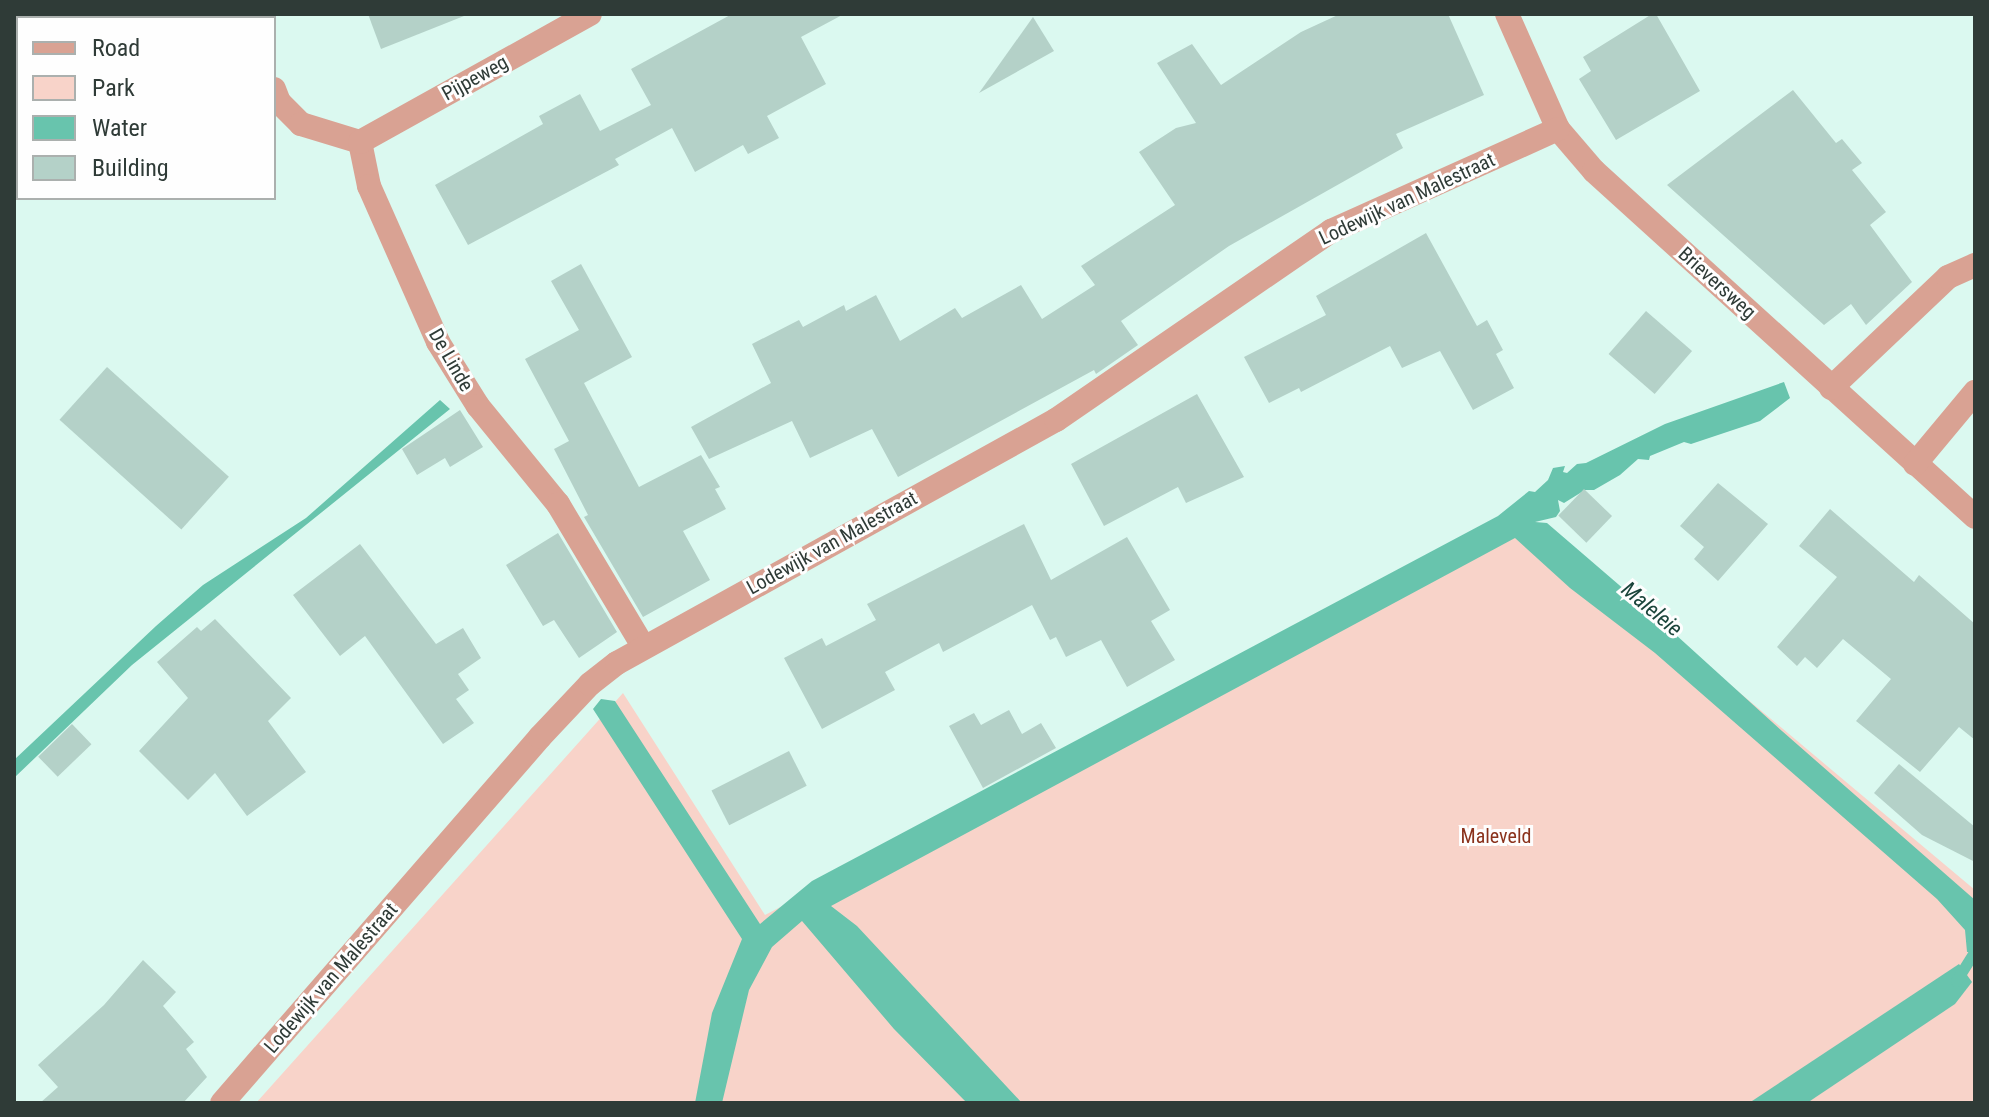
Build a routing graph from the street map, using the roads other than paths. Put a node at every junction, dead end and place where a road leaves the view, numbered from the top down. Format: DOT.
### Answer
graph roads {
  1 [pos="590,14"];
  2 [pos="1507,14"];
  3 [pos="276,94"];
  4 [pos="1558,129"];
  5 [pos="360,142"];
  6 [pos="1975,265"];
  7 [pos="1831,388"];
  8 [pos="1975,392"];
  9 [pos="1915,464"];
  10 [pos="1975,517"];
  11 [pos="643,646"];
  12 [pos="222,1103"];
  1 -- 5 [label="street, Pijpeweg"];
  2 -- 4 [label="street, Brieversweg"];
  3 -- 5 [label="street"];
  4 -- 7 [label="street, Brieversweg"];
  4 -- 11 [label="street, Lodewijk van Malestraat"];
  5 -- 11 [label="street, De Linde"];
  6 -- 7 [label="street"];
  7 -- 9 [label="street, Brieversweg"];
  8 -- 9 [label="street"];
  9 -- 10 [label="street, Brieversweg"];
  11 -- 12 [label="street, Lodewijk van Malestraat"];
}
